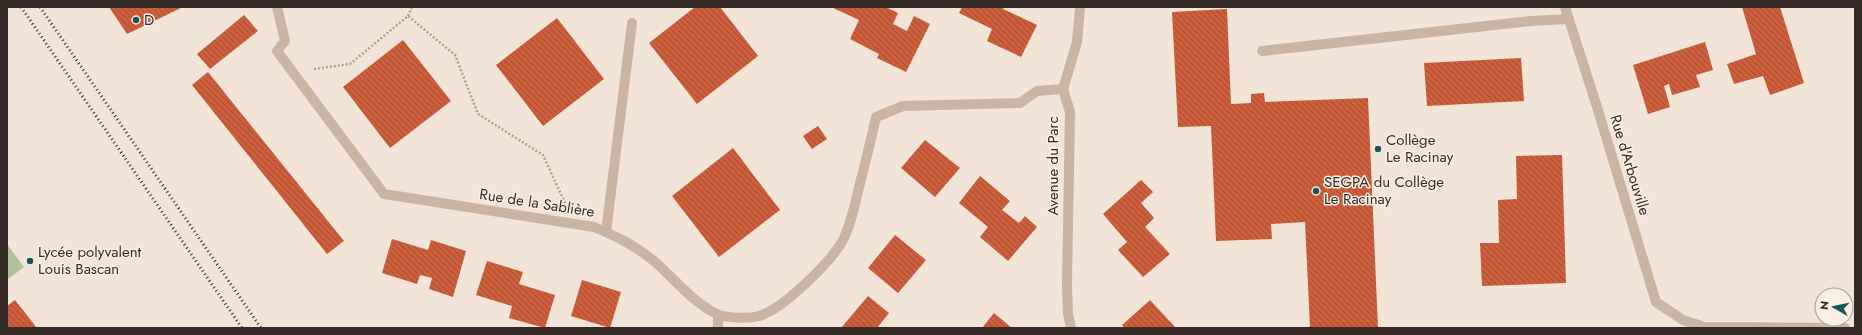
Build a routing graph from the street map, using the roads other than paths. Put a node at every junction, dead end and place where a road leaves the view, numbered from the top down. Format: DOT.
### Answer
graph roads {
  1 [pos="277,7"];
  2 [pos="1080,7"];
  3 [pos="1565,7"];
  4 [pos="1569,19"];
  5 [pos="632,24"];
  6 [pos="1262,51"];
  7 [pos="1063,89"];
  8 [pos="606,232"];
  9 [pos="718,315"];
  10 [pos="1683,324"];
  11 [pos="718,328"];
  12 [pos="1071,328"];
  13 [pos="1846,328"];
  1 -- 8 [label="street, Rue de la Sablière"];
  2 -- 7 [label="street"];
  3 -- 4 [label="street, Rue d'Arbouville"];
  4 -- 6 [label="street"];
  4 -- 10 [label="street, Rue d'Arbouville"];
  5 -- 8 [label="street"];
  7 -- 9 [label="street, Rue de la Sablière"];
  7 -- 12 [label="street, Avenue du Parc"];
  8 -- 9 [label="street, Rue de la Sablière"];
  9 -- 11 [label="street"];
  10 -- 13 [label="street, Rue d'Arbouville"];
}
